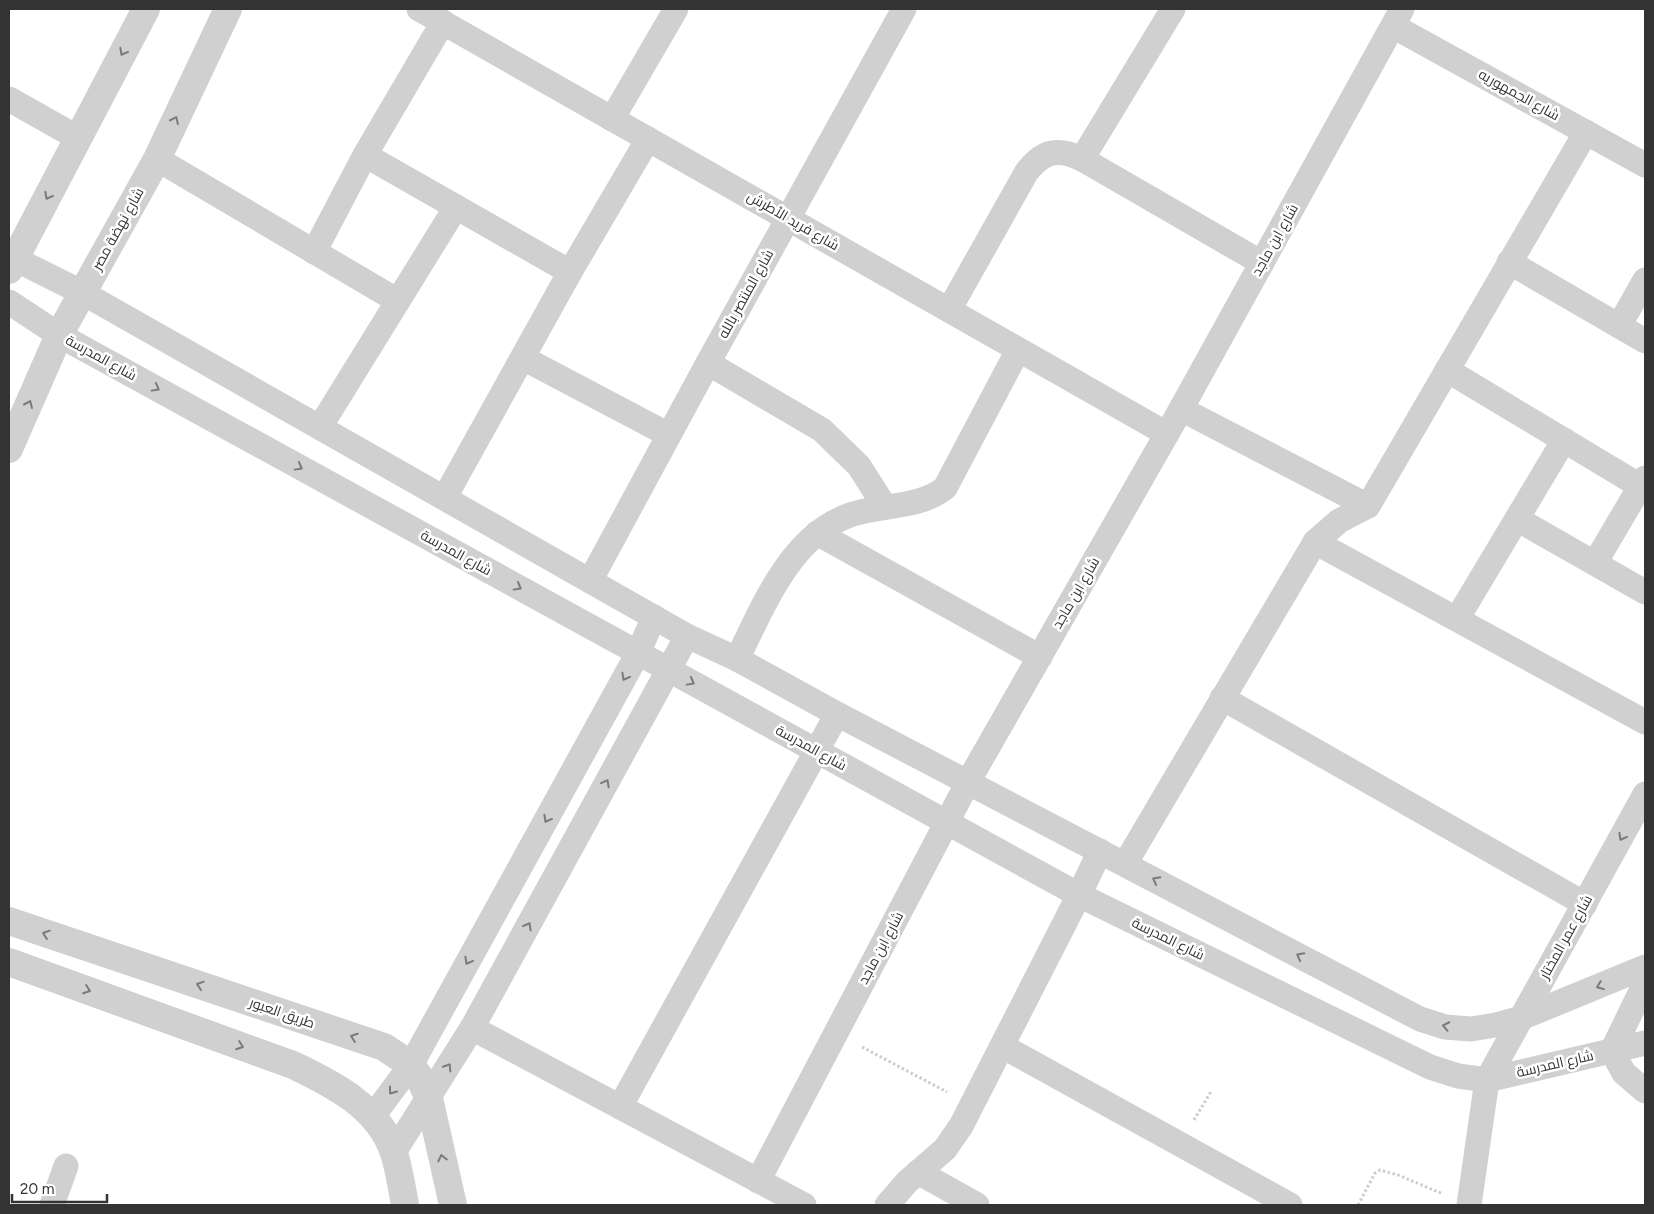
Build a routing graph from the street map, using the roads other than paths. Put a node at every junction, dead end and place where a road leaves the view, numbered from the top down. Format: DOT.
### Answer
graph roads {
  1 [pos="146,9"];
  2 [pos="228,9"];
  3 [pos="419,9"];
  4 [pos="676,9"];
  5 [pos="904,9"];
  6 [pos="1174,9"];
  7 [pos="1397,17"];
  8 [pos="443,22"];
  9 [pos="9,99"];
  10 [pos="612,119"];
  11 [pos="1586,132"];
  12 [pos="78,138"];
  13 [pos="648,139"];
  14 [pos="365,155"];
  15 [pos="1082,159"];
  16 [pos="157,160"];
  17 [pos="1645,164"];
  18 [pos="456,207"];
  19 [pos="788,219"];
  20 [pos="314,252"];
  21 [pos="11,262"];
  22 [pos="1510,262"];
  23 [pos="1262,263"];
  24 [pos="570,272"];
  25 [pos="1645,280"];
  26 [pos="83,293"];
  27 [pos="398,301"];
  28 [pos="9,302"];
  29 [pos="949,310"];
  30 [pos="1620,326"];
  31 [pos="60,335"];
  32 [pos="1645,340"];
  33 [pos="1018,350"];
  34 [pos="523,358"];
  35 [pos="708,364"];
  36 [pos="1447,370"];
  37 [pos="1181,409"];
  38 [pos="320,427"];
  39 [pos="1167,434"];
  40 [pos="669,435"];
  41 [pos="1564,440"];
  42 [pos="9,449"];
  43 [pos="1643,482"];
  44 [pos="445,497"];
  45 [pos="1368,506"];
  46 [pos="885,507"];
  47 [pos="1517,519"];
  48 [pos="817,533"];
  49 [pos="1315,542"];
  50 [pos="1595,563"];
  51 [pos="590,580"];
  52 [pos="1645,592"];
  53 [pos="654,617"];
  54 [pos="1456,619"];
  55 [pos="687,636"];
  56 [pos="638,653"];
  57 [pos="1040,657"];
  58 [pos="737,659"];
  59 [pos="669,670"];
  60 [pos="1222,698"];
  61 [pos="837,714"];
  62 [pos="1645,722"];
  63 [pos="816,751"];
  64 [pos="968,782"];
  65 [pos="1645,794"];
  66 [pos="947,823"];
  67 [pos="1100,851"];
  68 [pos="1125,864"];
  69 [pos="1079,895"];
  70 [pos="1585,904"];
  71 [pos="9,921"];
  72 [pos="9,962"];
  73 [pos="1645,967"];
  74 [pos="1645,983"];
  75 [pos="1521,1018"];
  76 [pos="472,1028"];
  77 [pos="1645,1043"];
  78 [pos="1002,1046"];
  79 [pos="1612,1051"];
  80 [pos="410,1065"];
  81 [pos="1487,1080"];
  82 [pos="1645,1092"];
  83 [pos="428,1098"];
  84 [pos="620,1107"];
  85 [pos="373,1116"];
  86 [pos="394,1152"];
  87 [pos="66,1166"];
  88 [pos="918,1172"];
  89 [pos="758,1181"];
  90 [pos="52,1205"];
  91 [pos="405,1205"];
  92 [pos="454,1205"];
  93 [pos="804,1205"];
  94 [pos="887,1205"];
  95 [pos="977,1205"];
  96 [pos="1290,1205"];
  97 [pos="1469,1205"];
  1 -- 12 [label="street, one-way"];
  16 -- 2 [label="street, شارع نهضة مصر, one-way"];
  3 -- 8 [label="street, شارع فريد الأطرش"];
  4 -- 10 [label="street"];
  5 -- 19 [label="street, شارع المنتصر بالله"];
  6 -- 15 [label="street"];
  7 -- 11 [label="street, شارع الجمهوريه"];
  7 -- 23 [label="street, شارع ابن ماجد"];
  8 -- 10 [label="street, شارع فريد الأطرش"];
  8 -- 14 [label="street"];
  9 -- 12 [label="street"];
  10 -- 13 [label="street, شارع فريد الأطرش"];
  11 -- 17 [label="street, شارع الجمهوريه"];
  11 -- 22 [label="street"];
  12 -- 21 [label="street, one-way"];
  13 -- 19 [label="street, شارع فريد الأطرش"];
  13 -- 24 [label="street"];
  14 -- 18 [label="street"];
  14 -- 20 [label="street"];
  15 -- 23 [label="street"];
  15 -- 29 [label="street"];
  16 -- 20 [label="street"];
  16 -- 26 [label="street, شارع نهضة مصر"];
  18 -- 24 [label="street"];
  18 -- 27 [label="street"];
  19 -- 29 [label="street, شارع فريد الأطرش"];
  19 -- 35 [label="street, شارع المنتصر بالله"];
  20 -- 27 [label="street"];
  21 -- 26 [label="street"];
  22 -- 30 [label="street"];
  22 -- 36 [label="street"];
  23 -- 37 [label="street, شارع ابن ماجد"];
  24 -- 34 [label="street"];
  25 -- 30 [label="street"];
  26 -- 31 [label="street, شارع نهضة مصر"];
  26 -- 38 [label="street"];
  27 -- 38 [label="street"];
  28 -- 31 [label="street, شارع المدرسة"];
  29 -- 33 [label="street, شارع فريد الأطرش"];
  30 -- 32 [label="street"];
  42 -- 31 [label="street, شارع نهضة مصر, one-way"];
  31 -- 56 [label="street, شارع المدرسة, one-way"];
  33 -- 39 [label="street, شارع فريد الأطرش"];
  33 -- 46 [label="street"];
  34 -- 40 [label="street"];
  34 -- 44 [label="street"];
  35 -- 40 [label="street, شارع المنتصر بالله"];
  35 -- 46 [label="street"];
  36 -- 41 [label="street"];
  36 -- 45 [label="street"];
  37 -- 39 [label="street, شارع ابن ماجد"];
  37 -- 45 [label="street"];
  38 -- 44 [label="street"];
  39 -- 57 [label="street, شارع ابن ماجد"];
  40 -- 51 [label="street, شارع المنتصر بالله"];
  41 -- 43 [label="street"];
  41 -- 47 [label="street"];
  43 -- 50 [label="street"];
  44 -- 51 [label="street"];
  45 -- 49 [label="street"];
  46 -- 48 [label="street"];
  47 -- 50 [label="street"];
  47 -- 54 [label="street"];
  48 -- 57 [label="street"];
  48 -- 58 [label="street"];
  49 -- 54 [label="street"];
  49 -- 60 [label="street"];
  50 -- 52 [label="street"];
  51 -- 53 [label="street"];
  53 -- 55 [label="street"];
  53 -- 56 [label="street"];
  54 -- 62 [label="street"];
  55 -- 58 [label="street"];
  55 -- 59 [label="street"];
  56 -- 59 [label="street, شارع المدرسة"];
  56 -- 80 [label="street, one-way"];
  57 -- 64 [label="street, شارع ابن ماجد"];
  58 -- 61 [label="street"];
  59 -- 63 [label="street, شارع المدرسة, one-way"];
  76 -- 59 [label="street, one-way"];
  60 -- 68 [label="street"];
  60 -- 70 [label="street"];
  61 -- 63 [label="street"];
  61 -- 64 [label="street"];
  63 -- 66 [label="street, شارع المدرسة"];
  63 -- 84 [label="street"];
  64 -- 66 [label="street, شارع ابن ماجد"];
  64 -- 67 [label="street"];
  65 -- 70 [label="street, شارع عمر المختار, one-way"];
  66 -- 69 [label="street, شارع المدرسة"];
  66 -- 89 [label="street, شارع ابن ماجد"];
  67 -- 68 [label="street"];
  67 -- 69 [label="street"];
  75 -- 68 [label="street, one-way"];
  69 -- 78 [label="street"];
  69 -- 81 [label="street, شارع المدرسة"];
  70 -- 75 [label="street, شارع عمر المختار"];
  80 -- 71 [label="street, طريق العبور, one-way"];
  72 -- 85 [label="street, one-way"];
  73 -- 75 [label="street, one-way"];
  74 -- 79 [label="street"];
  75 -- 81 [label="street, شارع عمر المختار"];
  83 -- 76 [label="street, one-way"];
  76 -- 84 [label="street"];
  77 -- 79 [label="street, شارع المدرسة"];
  78 -- 88 [label="street"];
  78 -- 96 [label="street"];
  79 -- 81 [label="street, شارع المدرسة"];
  79 -- 82 [label="street"];
  80 -- 83 [label="street, طريق العبور"];
  80 -- 85 [label="street, one-way"];
  81 -- 97 [label="street"];
  83 -- 86 [label="street"];
  92 -- 83 [label="street, طريق العبور, one-way"];
  84 -- 89 [label="street"];
  85 -- 86 [label="street"];
  86 -- 91 [label="street"];
  87 -- 90 [label="street"];
  88 -- 94 [label="street"];
  88 -- 95 [label="street"];
  89 -- 93 [label="street"];
}
